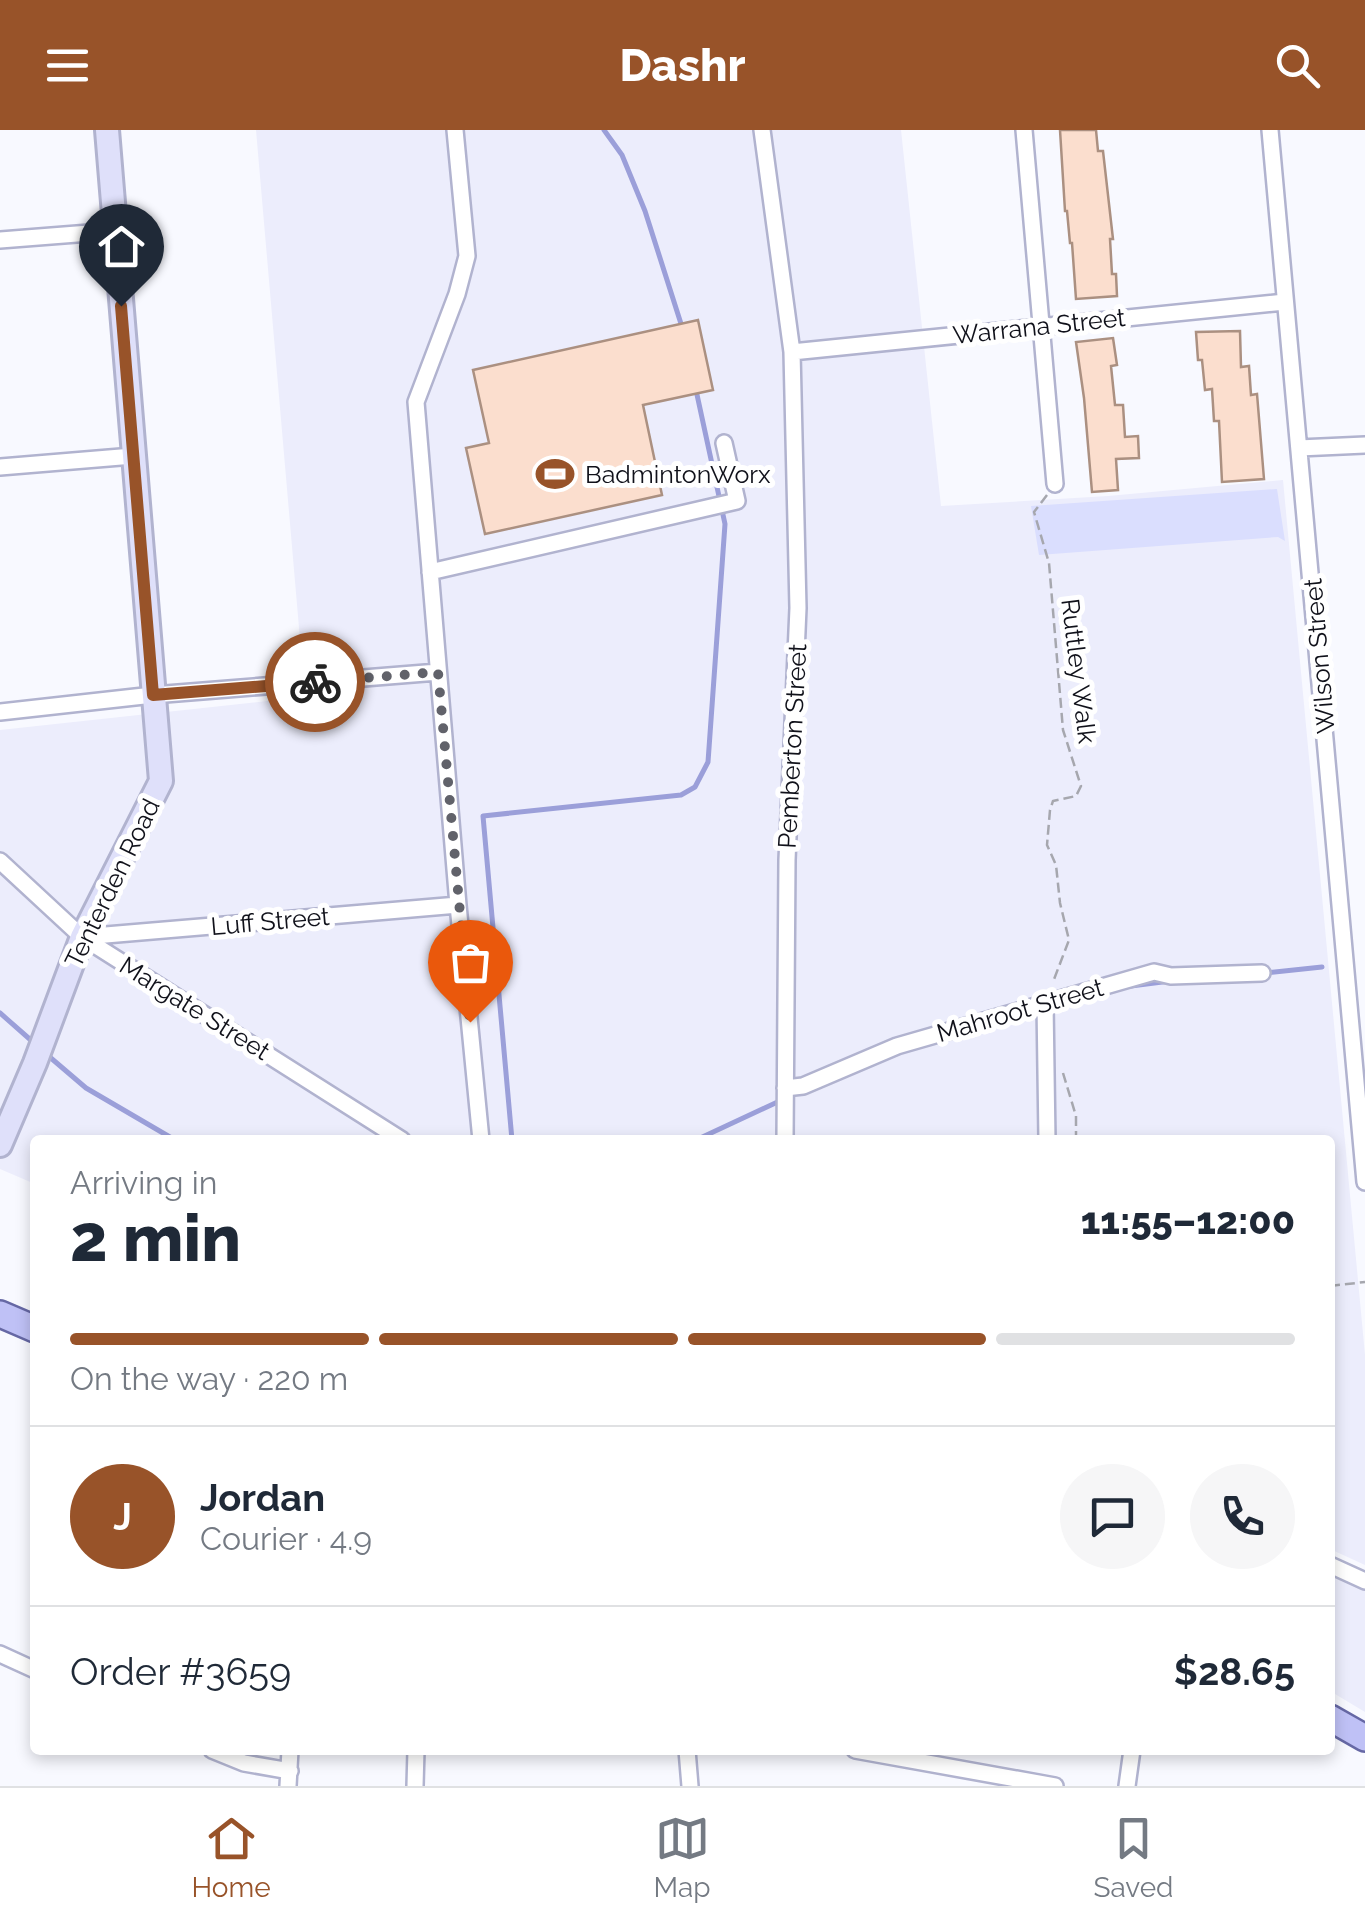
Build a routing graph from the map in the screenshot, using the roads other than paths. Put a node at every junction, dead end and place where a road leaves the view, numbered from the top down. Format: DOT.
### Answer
graph roads {
  1 [pos="108,130"];
  2 [pos="455,130"];
  3 [pos="762,130"];
  4 [pos="1024,130"];
  5 [pos="1270,130"];
  6 [pos="114,232"];
  7 [pos="0,240"];
  8 [pos="1285,302"];
  9 [pos="1042,326"];
  10 [pos="792,352"];
  11 [pos="724,443"];
  12 [pos="1365,444"];
  13 [pos="1299,448"];
  14 [pos="134,456"];
  15 [pos="0,467"];
  16 [pos="1055,484"];
  17 [pos="430,572"];
  18 [pos="438,672"];
  19 [pos="153,695"];
  20 [pos="0,712"];
  21 [pos="0,861"];
  22 [pos="458,905"];
  23 [pos="82,937"];
  24 [pos="1262,973"];
  25 [pos="1050,1002"];
  26 [pos="786,1088"];
  27 [pos="394,1135"];
  28 [pos="481,1135"];
  29 [pos="785,1135"];
  30 [pos="1047,1135"];
  31 [pos="0,1145"];
  32 [pos="1365,1182"];
  33 [pos="0,1314"];
  34 [pos="30,1327"];
  35 [pos="1335,1567"];
  36 [pos="1365,1581"];
  37 [pos="0,1654"];
  38 [pos="30,1668"];
  39 [pos="1335,1721"];
  40 [pos="1365,1738"];
  41 [pos="223,1755"];
  42 [pos="416,1755"];
  43 [pos="687,1755"];
  44 [pos="884,1755"];
  45 [pos="1131,1755"];
  46 [pos="289,1779"];
  47 [pos="415,1786"];
  48 [pos="690,1786"];
  49 [pos="1055,1786"];
  50 [pos="1127,1786"];
  1 -- 6 [label="street, Tenterden Road"];
  2 -- 17 [label="street"];
  3 -- 10 [label="street, Pemberton Street"];
  4 -- 9 [label="street"];
  5 -- 8 [label="street, Wilson Street"];
  6 -- 7 [label="street"];
  6 -- 14 [label="street, Tenterden Road"];
  8 -- 9 [label="street, Warrana Street"];
  8 -- 13 [label="street, Wilson Street"];
  9 -- 10 [label="street, Warrana Street"];
  9 -- 16 [label="street"];
  10 -- 26 [label="street, Pemberton Street"];
  11 -- 17 [label="street"];
  12 -- 13 [label="street"];
  13 -- 32 [label="street, Wilson Street"];
  14 -- 15 [label="street"];
  14 -- 19 [label="street, Tenterden Road"];
  17 -- 18 [label="street"];
  18 -- 19 [label="street"];
  18 -- 22 [label="street"];
  19 -- 20 [label="street"];
  19 -- 23 [label="street, Tenterden Road"];
  21 -- 23 [label="street, Margate Street"];
  22 -- 23 [label="street, Luff Street"];
  22 -- 28 [label="street"];
  23 -- 27 [label="street, Margate Street"];
  23 -- 31 [label="street, Tenterden Road"];
  24 -- 25 [label="street, Mahroot Street"];
  25 -- 26 [label="street, Mahroot Street"];
  25 -- 30 [label="street"];
  26 -- 29 [label="street, Pemberton Street"];
  33 -- 34 [label="main road"];
  35 -- 36 [label="street"];
  37 -- 38 [label="street"];
  39 -- 40 [label="main road"];
  41 -- 46 [label="street"];
  42 -- 47 [label="street"];
  43 -- 48 [label="street"];
  44 -- 49 [label="street"];
  45 -- 50 [label="street"];
}
